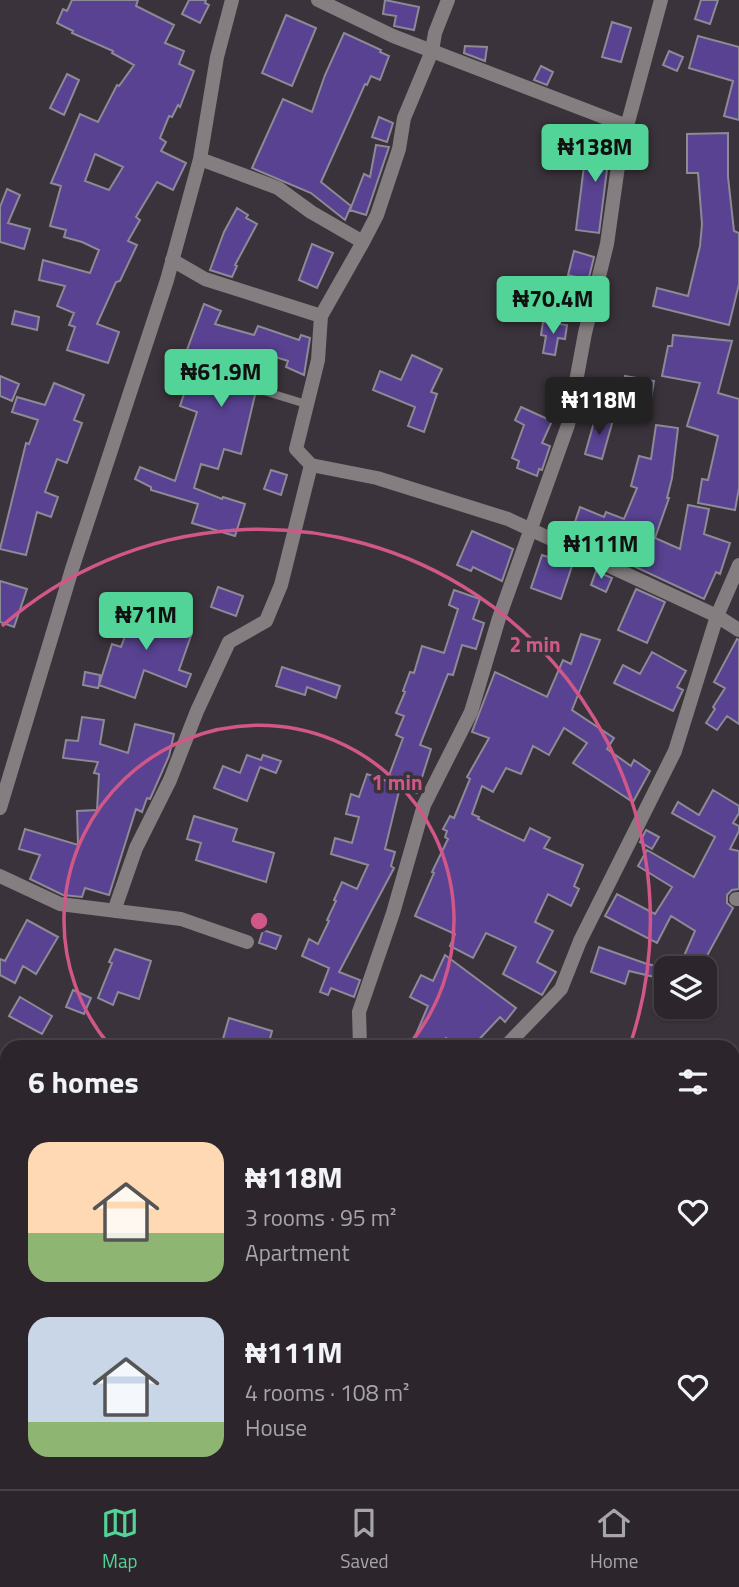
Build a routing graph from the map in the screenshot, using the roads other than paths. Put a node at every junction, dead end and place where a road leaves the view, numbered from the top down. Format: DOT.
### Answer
graph roads {
  1 [pos="232,0"];
  2 [pos="318,0"];
  3 [pos="449,0"];
  4 [pos="662,0"];
  5 [pos="432,51"];
  6 [pos="627,126"];
  7 [pos="200,159"];
  8 [pos="363,242"];
  9 [pos="173,260"];
  10 [pos="321,316"];
  11 [pos="257,389"];
  12 [pos="306,404"];
  13 [pos="311,465"];
  14 [pos="530,530"];
  15 [pos="739,565"];
  16 [pos="717,616"];
  17 [pos="739,630"];
  18 [pos="0,808"];
  19 [pos="0,876"];
  20 [pos="114,911"];
  21 [pos="247,942"];
  22 [pos="360,1040"];
  23 [pos="512,1040"];
  1 -- 7 [label="street"];
  2 -- 5 [label="street"];
  3 -- 5 [label="street"];
  4 -- 6 [label="street"];
  5 -- 6 [label="street"];
  5 -- 8 [label="street"];
  6 -- 14 [label="street"];
  7 -- 8 [label="street"];
  7 -- 9 [label="street"];
  8 -- 10 [label="street"];
  9 -- 10 [label="street"];
  9 -- 18 [label="street"];
  10 -- 12 [label="street"];
  11 -- 12 [label="lane"];
  12 -- 13 [label="street"];
  13 -- 14 [label="street"];
  13 -- 20 [label="street"];
  14 -- 16 [label="street"];
  14 -- 22 [label="street"];
  15 -- 16 [label="street"];
  16 -- 17 [label="street"];
  16 -- 23 [label="street"];
  19 -- 20 [label="street"];
  20 -- 21 [label="street"];
}
